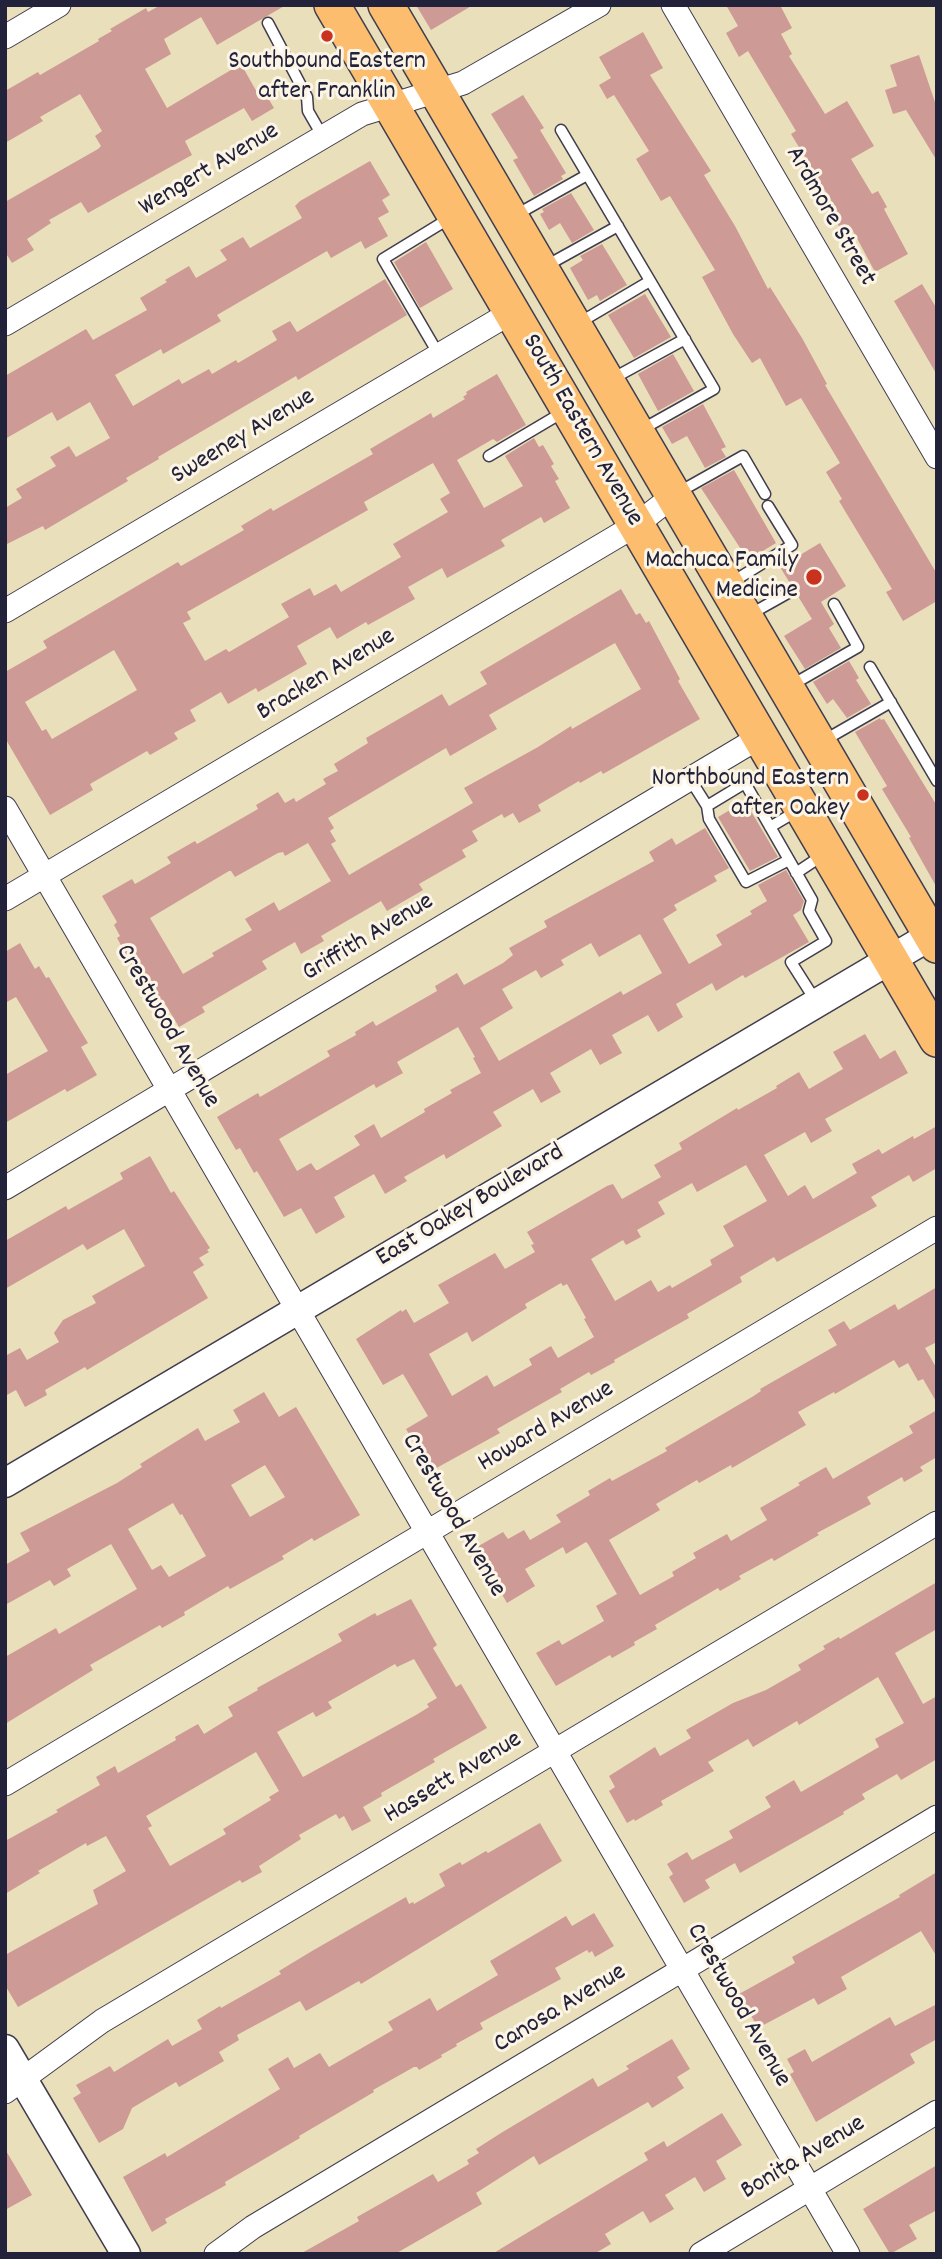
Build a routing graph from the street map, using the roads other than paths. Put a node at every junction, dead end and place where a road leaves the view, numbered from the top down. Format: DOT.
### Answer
graph roads {
  1 [pos="59,5"];
  2 [pos="332,5"];
  3 [pos="386,5"];
  4 [pos="599,5"];
  5 [pos="673,5"];
  6 [pos="268,23"];
  7 [pos="5,37"];
  8 [pos="436,91"];
  9 [pos="391,105"];
  10 [pos="561,130"];
  11 [pos="323,137"];
  12 [pos="587,175"];
  13 [pos="455,215"];
  14 [pos="511,218"];
  15 [pos="618,226"];
  16 [pos="540,269"];
  17 [pos="650,281"];
  18 [pos="512,312"];
  19 [pos="5,324"];
  20 [pos="574,326"];
  21 [pos="685,339"];
  22 [pos="439,355"];
  23 [pos="607,382"];
  24 [pos="568,409"];
  25 [pos="636,432"];
  26 [pos="489,456"];
  27 [pos="937,457"];
  28 [pos="765,494"];
  29 [pos="673,496"];
  30 [pos="768,506"];
  31 [pos="636,525"];
  32 [pos="726,585"];
  33 [pos="788,593"];
  34 [pos="834,604"];
  35 [pos="5,611"];
  36 [pos="744,617"];
  37 [pos="870,667"];
  38 [pos="786,688"];
  39 [pos="891,702"];
  40 [pos="760,737"];
  41 [pos="819,743"];
  42 [pos="690,779"];
  43 [pos="937,781"];
  44 [pos="707,806"];
  45 [pos="5,808"];
  46 [pos="802,808"];
  47 [pos="769,827"];
  48 [pos="828,852"];
  49 [pos="789,860"];
  50 [pos="796,873"];
  51 [pos="45,876"];
  52 [pos="5,899"];
  53 [pos="935,938"];
  54 [pos="890,960"];
  55 [pos="817,1003"];
  56 [pos="937,1039"];
  57 [pos="170,1090"];
  58 [pos="5,1188"];
  59 [pos="937,1228"];
  60 [pos="298,1308"];
  61 [pos="5,1483"];
  62 [pos="937,1523"];
  63 [pos="429,1531"];
  64 [pos="556,1751"];
  65 [pos="5,1784"];
  66 [pos="937,1817"];
  67 [pos="683,1969"];
  68 [pos="5,2049"];
  69 [pos="14,2085"];
  70 [pos="937,2112"];
  71 [pos="810,2188"];
  72 [pos="126,2254"];
  73 [pos="216,2254"];
  74 [pos="701,2254"];
  75 [pos="848,2254"];
  1 -- 7 [label="street"];
  2 -- 9 [label="main road, South Eastern Avenue"];
  3 -- 8 [label="main road, South Eastern Avenue"];
  4 -- 8 [label="street, Wengert Avenue"];
  5 -- 27 [label="street, Ardmore Street"];
  6 -- 11 [label="lane"];
  8 -- 9 [label="street, Wengert Avenue"];
  8 -- 14 [label="main road, South Eastern Avenue"];
  9 -- 11 [label="street, Wengert Avenue"];
  9 -- 13 [label="main road, South Eastern Avenue"];
  10 -- 12 [label="lane"];
  11 -- 19 [label="street, Wengert Avenue"];
  12 -- 14 [label="lane"];
  12 -- 15 [label="lane"];
  13 -- 18 [label="main road, South Eastern Avenue"];
  13 -- 22 [label="lane"];
  14 -- 16 [label="main road, South Eastern Avenue"];
  15 -- 16 [label="lane"];
  15 -- 17 [label="lane"];
  16 -- 20 [label="main road, South Eastern Avenue"];
  17 -- 20 [label="lane"];
  17 -- 21 [label="lane"];
  18 -- 22 [label="street, Sweeney Avenue"];
  18 -- 24 [label="main road, South Eastern Avenue"];
  20 -- 23 [label="main road, South Eastern Avenue"];
  21 -- 23 [label="lane"];
  21 -- 25 [label="lane"];
  22 -- 35 [label="street, Sweeney Avenue"];
  23 -- 25 [label="main road, South Eastern Avenue"];
  24 -- 26 [label="lane"];
  24 -- 31 [label="main road, South Eastern Avenue"];
  25 -- 29 [label="main road, South Eastern Avenue"];
  28 -- 29 [label="lane"];
  29 -- 31 [label="street, Bracken Avenue"];
  29 -- 32 [label="main road, South Eastern Avenue"];
  30 -- 32 [label="lane"];
  31 -- 40 [label="main road, South Eastern Avenue"];
  31 -- 51 [label="street, Bracken Avenue"];
  32 -- 36 [label="main road, South Eastern Avenue"];
  33 -- 36 [label="lane"];
  34 -- 38 [label="lane"];
  36 -- 38 [label="main road, South Eastern Avenue"];
  37 -- 39 [label="lane"];
  38 -- 41 [label="main road, South Eastern Avenue"];
  39 -- 41 [label="lane"];
  39 -- 43 [label="lane"];
  40 -- 42 [label="street, Griffith Avenue"];
  40 -- 46 [label="main road, South Eastern Avenue"];
  41 -- 53 [label="main road, South Eastern Avenue"];
  42 -- 44 [label="lane"];
  42 -- 57 [label="street, Griffith Avenue"];
  44 -- 47 [label="lane"];
  44 -- 49 [label="lane"];
  45 -- 51 [label="street, Crestwood Avenue"];
  46 -- 47 [label="lane"];
  46 -- 48 [label="main road, South Eastern Avenue"];
  47 -- 49 [label="lane"];
  48 -- 50 [label="lane"];
  48 -- 54 [label="main road, South Eastern Avenue"];
  49 -- 50 [label="lane"];
  50 -- 55 [label="lane"];
  51 -- 52 [label="street, Bracken Avenue"];
  51 -- 57 [label="street, Crestwood Avenue"];
  53 -- 54 [label="street, East Oakey Boulevard"];
  54 -- 55 [label="street, East Oakey Boulevard"];
  54 -- 56 [label="main road, South Eastern Avenue"];
  55 -- 60 [label="street, East Oakey Boulevard"];
  57 -- 58 [label="street, Griffith Avenue"];
  57 -- 60 [label="street, Crestwood Avenue"];
  59 -- 63 [label="street, Howard Avenue"];
  60 -- 61 [label="street, East Oakey Boulevard"];
  60 -- 63 [label="street, Crestwood Avenue"];
  62 -- 64 [label="street, Hassett Avenue"];
  63 -- 64 [label="street, Crestwood Avenue"];
  63 -- 65 [label="street, Howard Avenue"];
  64 -- 67 [label="street, Crestwood Avenue"];
  64 -- 69 [label="street, Hassett Avenue"];
  66 -- 67 [label="street, Canosa Avenue"];
  67 -- 71 [label="street, Crestwood Avenue"];
  67 -- 73 [label="street, Canosa Avenue"];
  68 -- 69 [label="street"];
  69 -- 72 [label="street"];
  70 -- 71 [label="street, Bonita Avenue"];
  71 -- 74 [label="street, Bonita Avenue"];
  71 -- 75 [label="street, Crestwood Avenue"];
}
